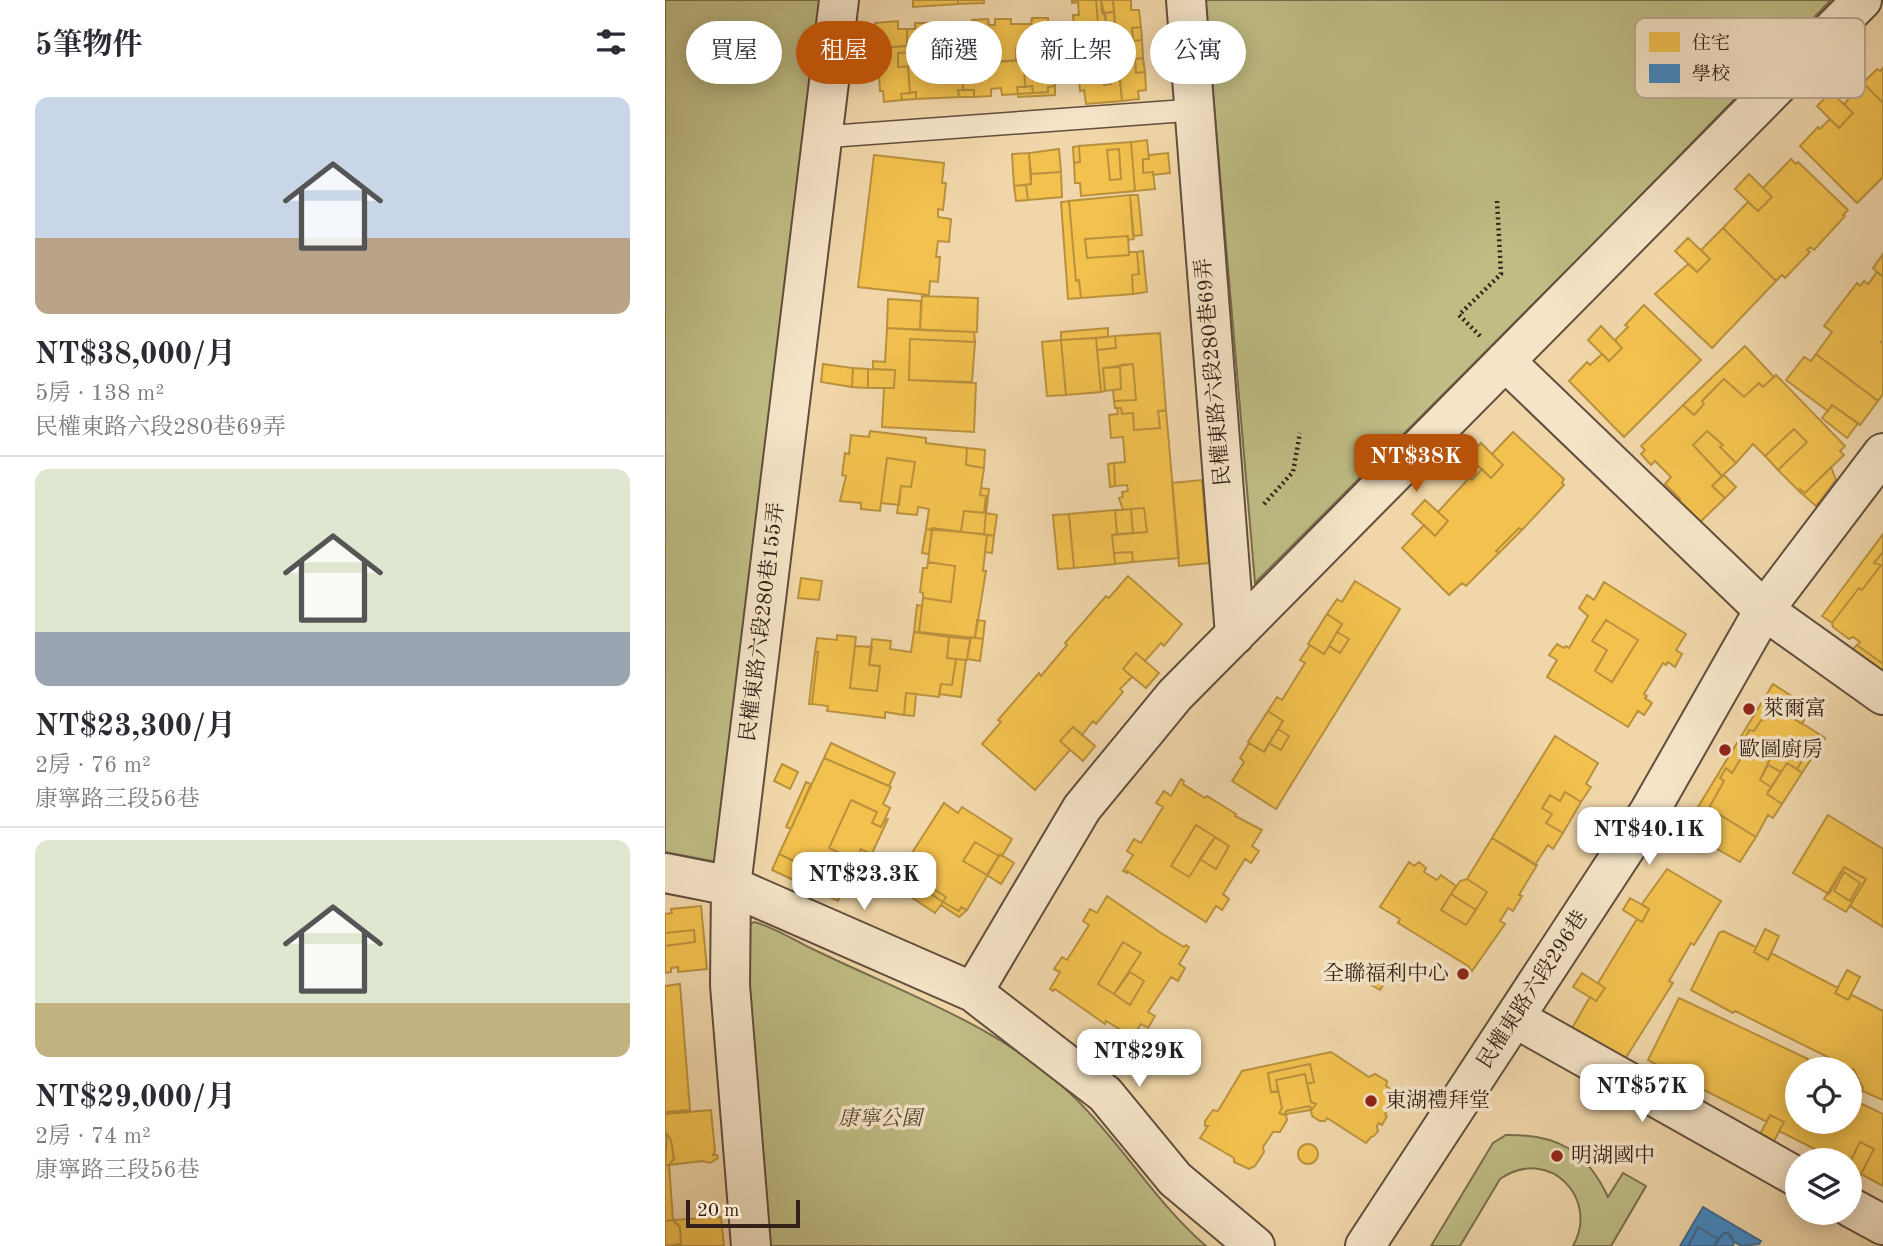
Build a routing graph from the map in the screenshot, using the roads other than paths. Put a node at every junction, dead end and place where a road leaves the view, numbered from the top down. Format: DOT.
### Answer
graph roads {
  1 [pos="839,0"];
  2 [pos="1185,0"];
  3 [pos="1862,0"];
  4 [pos="1844,18"];
  5 [pos="1765,98"];
  6 [pos="1193,110"];
  7 [pos="822,137"];
  8 [pos="1505,361"];
  9 [pos="1883,453"];
  10 [pos="1764,610"];
  11 [pos="1235,635"];
  12 [pos="1883,695"];
  13 [pos="665,873"];
  14 [pos="731,886"];
  15 [pos="973,992"];
  16 [pos="1515,1018"];
  17 [pos="1785,1170"];
  18 [pos="1862,1213"];
  19 [pos="1883,1225"];
  20 [pos="751,1246"];
  21 [pos="1255,1246"];
  22 [pos="1365,1246"];
  1 -- 7 [label="street, 民權東路六段280巷155弄"];
  2 -- 6 [label="street, 民權東路六段280巷69弄"];
  3 -- 4 [label="street"];
  5 -- 8 [label="street"];
  6 -- 7 [label="lane"];
  6 -- 11 [label="street, 民權東路六段280巷69弄"];
  7 -- 14 [label="street, 民權東路六段280巷155弄"];
  8 -- 10 [label="street"];
  8 -- 11 [label="street"];
  9 -- 10 [label="street, 民權東路六段296巷"];
  10 -- 12 [label="street"];
  10 -- 16 [label="street, 民權東路六段296巷"];
  11 -- 15 [label="street"];
  13 -- 14 [label="street"];
  14 -- 15 [label="street"];
  14 -- 20 [label="street, 民權東路六段280巷155弄"];
  15 -- 21 [label="street"];
  16 -- 17 [label="street"];
  16 -- 22 [label="street, 民權東路六段296巷"];
  18 -- 19 [label="street"];
}
